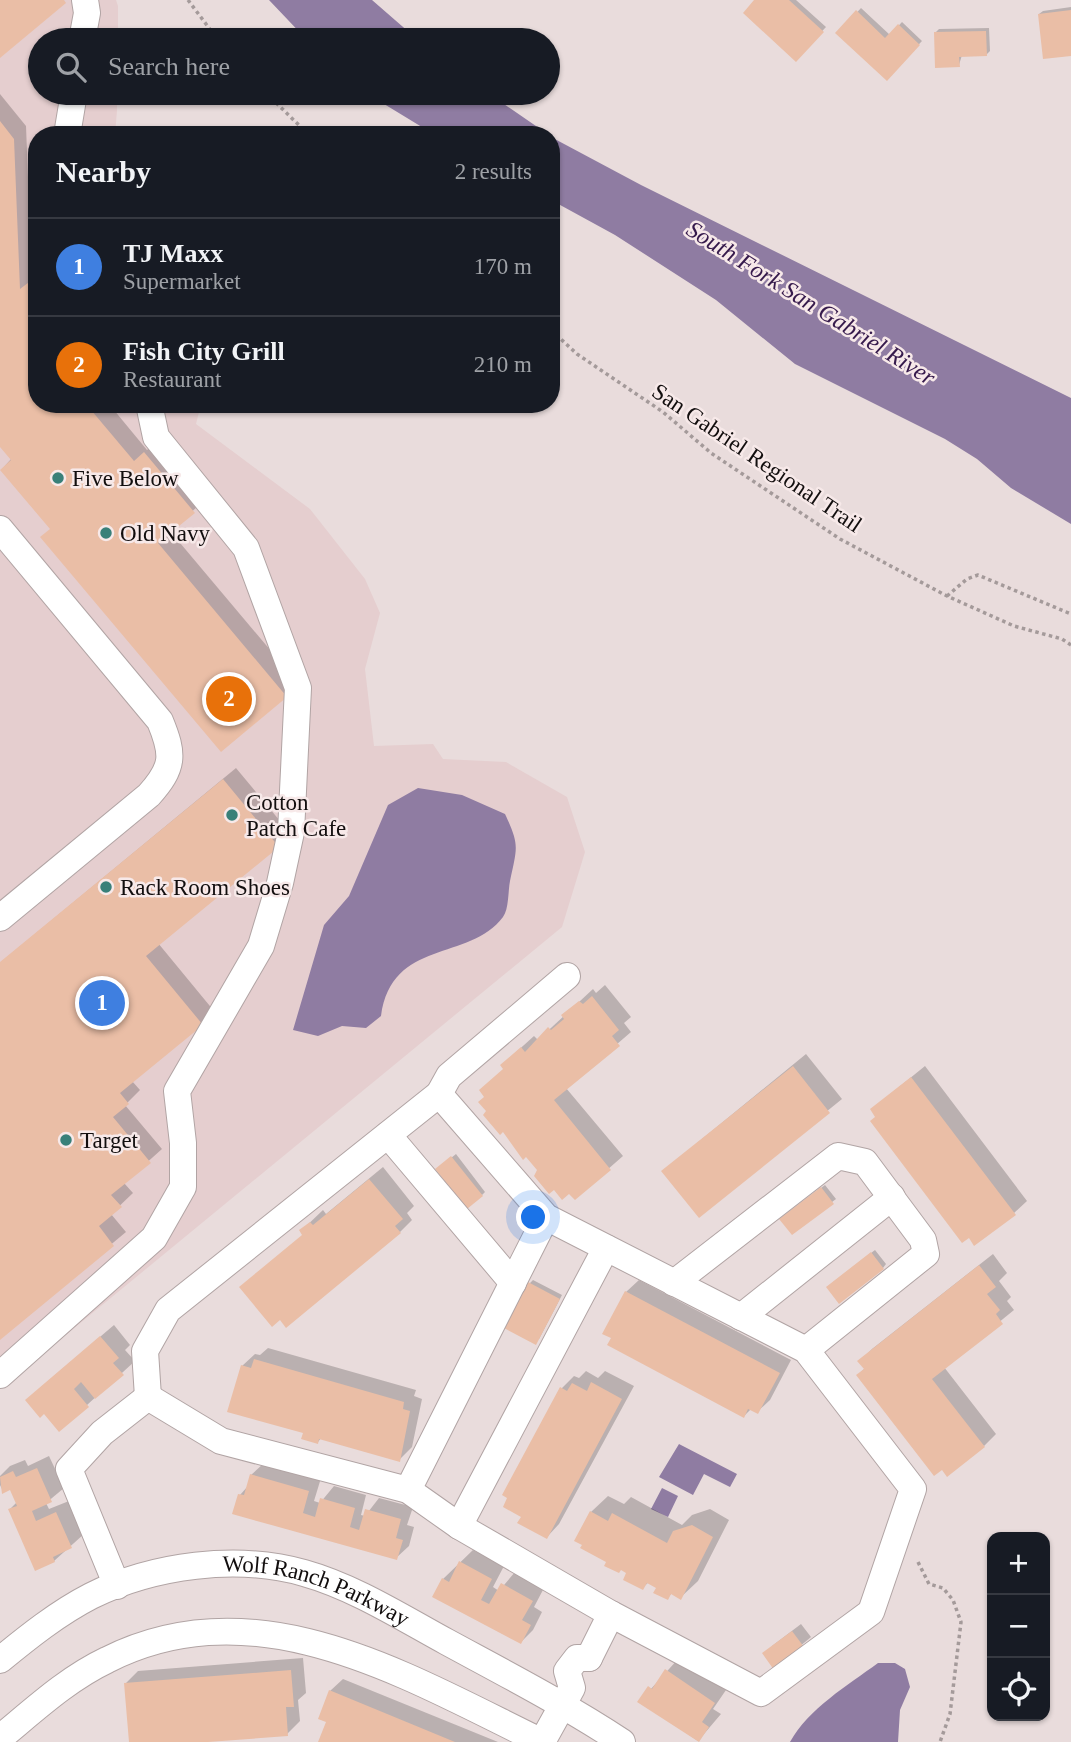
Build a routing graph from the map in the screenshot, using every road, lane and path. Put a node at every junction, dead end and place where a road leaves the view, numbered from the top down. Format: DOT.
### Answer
graph roads {
  1 [pos="85,0"];
  2 [pos="188,0"];
  3 [pos="84,28"];
  4 [pos="209,28"];
  5 [pos="72,105"];
  6 [pos="278,105"];
  7 [pos="68,126"];
  8 [pos="300,126"];
  9 [pos="560,338"];
  10 [pos="151,413"];
  11 [pos="0,529"];
  12 [pos="947,596"];
  13 [pos="1071,614"];
  14 [pos="1071,645"];
  15 [pos="0,918"];
  16 [pos="567,976"];
  17 [pos="439,1094"];
  18 [pos="388,1135"];
  19 [pos="892,1198"];
  20 [pos="546,1217"];
  21 [pos="606,1248"];
  22 [pos="513,1283"];
  23 [pos="674,1283"];
  24 [pos="741,1317"];
  25 [pos="806,1350"];
  26 [pos="0,1375"];
  27 [pos="148,1397"];
  28 [pos="408,1490"];
  29 [pos="460,1525"];
  30 [pos="918,1562"];
  31 [pos="117,1586"];
  32 [pos="611,1614"];
  33 [pos="0,1660"];
  34 [pos="567,1696"];
  35 [pos="3,1737"];
  36 [pos="542,1742"];
  37 [pos="622,1742"];
  38 [pos="940,1742"];
  1 -- 3 [label="street"];
  2 -- 4 [label="path"];
  5 -- 7 [label="street"];
  6 -- 8 [label="path"];
  9 -- 12 [label="path, San Gabriel Regional Trail"];
  10 -- 26 [label="street"];
  11 -- 15 [label="street"];
  12 -- 13 [label="path"];
  12 -- 14 [label="path, San Gabriel Regional Trail"];
  16 -- 17 [label="street"];
  17 -- 18 [label="street"];
  17 -- 20 [label="street"];
  18 -- 22 [label="street"];
  18 -- 27 [label="street"];
  19 -- 23 [label="street"];
  19 -- 24 [label="street"];
  19 -- 25 [label="street"];
  20 -- 21 [label="street"];
  20 -- 22 [label="street"];
  21 -- 23 [label="street"];
  21 -- 29 [label="street"];
  22 -- 28 [label="street"];
  23 -- 24 [label="street"];
  24 -- 25 [label="street"];
  25 -- 32 [label="street"];
  27 -- 28 [label="street"];
  27 -- 31 [label="street"];
  28 -- 29 [label="street"];
  29 -- 32 [label="street"];
  30 -- 38 [label="path"];
  31 -- 33 [label="street, Wolf Ranch Parkway"];
  31 -- 34 [label="street, Wolf Ranch Parkway"];
  32 -- 34 [label="street"];
  34 -- 36 [label="street"];
  34 -- 37 [label="street, Wolf Ranch Parkway"];
  35 -- 36 [label="street, Wolf Ranch Parkway"];
}
